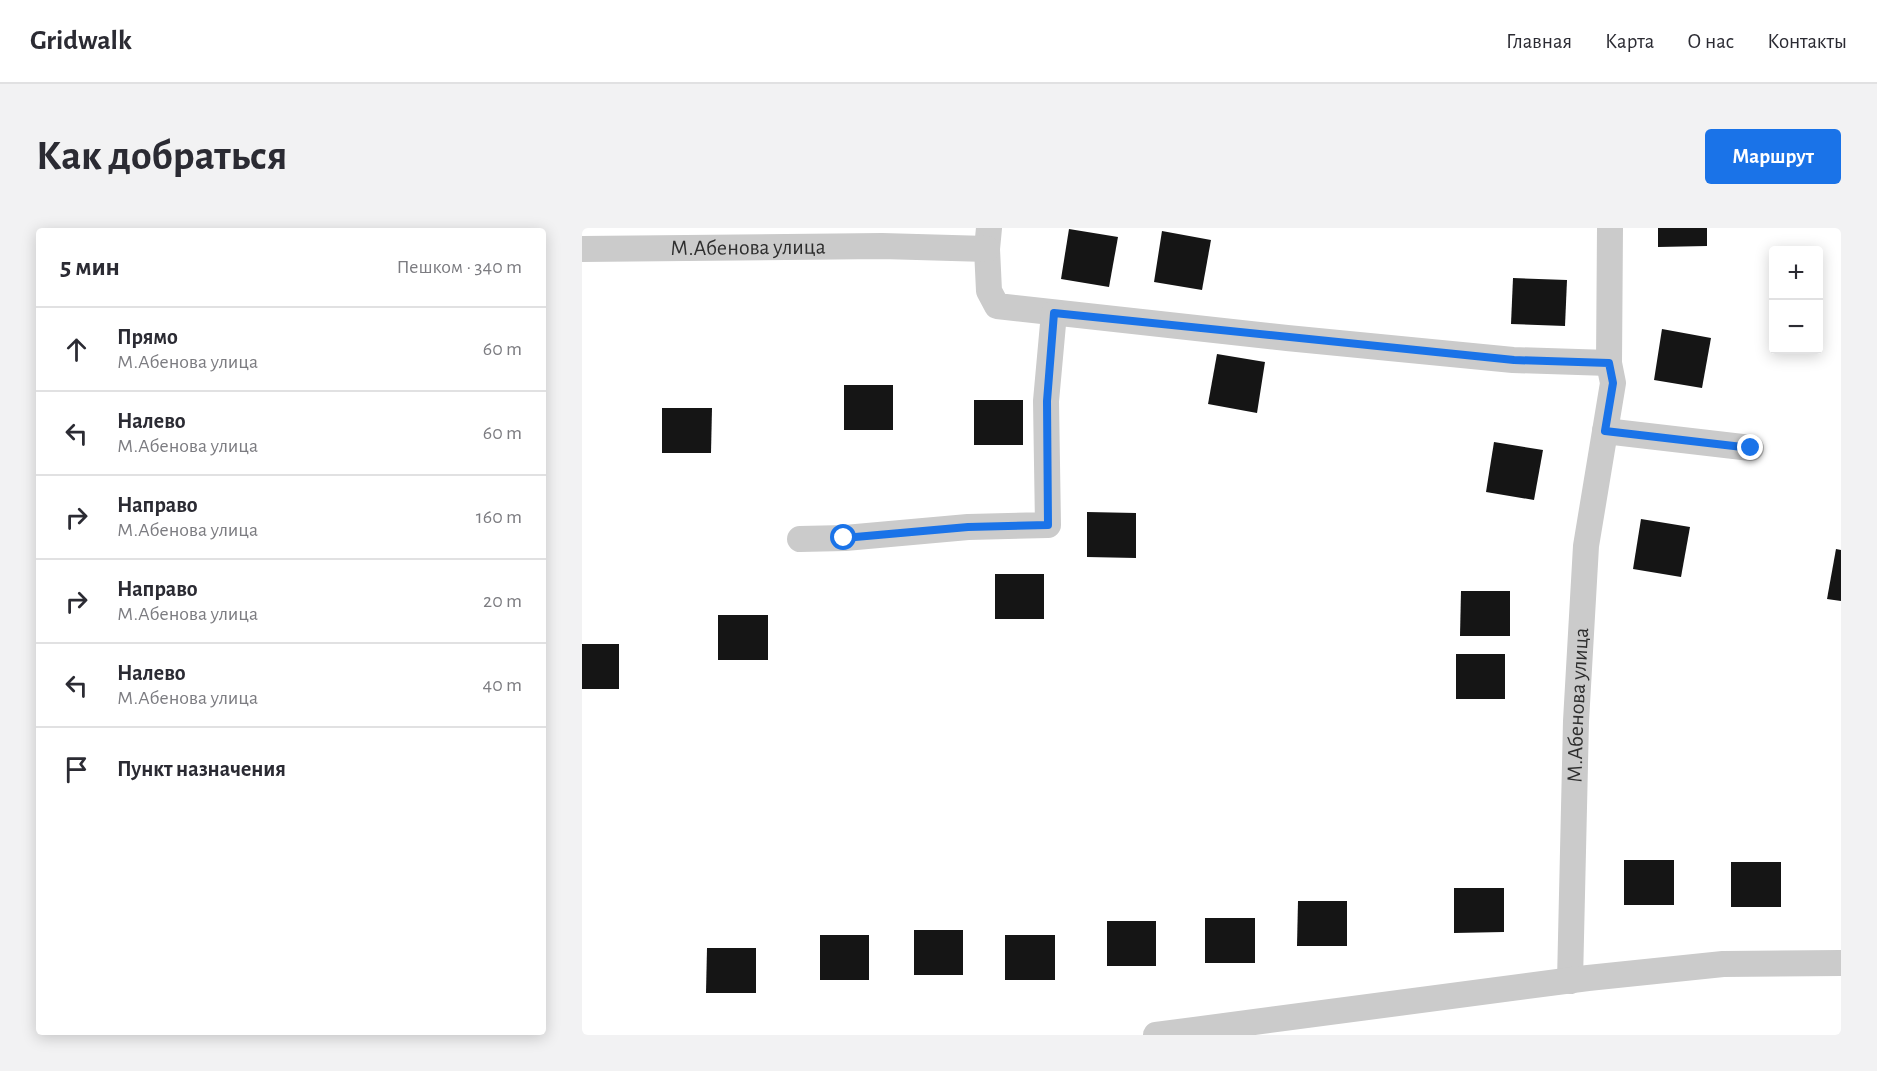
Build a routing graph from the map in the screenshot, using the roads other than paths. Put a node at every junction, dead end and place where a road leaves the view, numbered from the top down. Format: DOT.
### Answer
graph roads {
  1 [pos="1610,228"];
  2 [pos="988,238"];
  3 [pos="582,249"];
  4 [pos="1054,313"];
  5 [pos="1609,363"];
  6 [pos="1605,431"];
  7 [pos="1751,448"];
  8 [pos="800,539"];
  9 [pos="1841,963"];
  10 [pos="1570,981"];
  11 [pos="1156,1035"];
  1 -- 5 [label="street, М.Абенова улица"];
  2 -- 3 [label="street, М.Абенова улица"];
  2 -- 4 [label="street, М.Абенова улица"];
  4 -- 5 [label="street, М.Абенова улица"];
  4 -- 8 [label="street"];
  5 -- 6 [label="street, М.Абенова улица"];
  6 -- 7 [label="street"];
  6 -- 10 [label="street, М.Абенова улица"];
  9 -- 10 [label="street"];
  10 -- 11 [label="street"];
}
